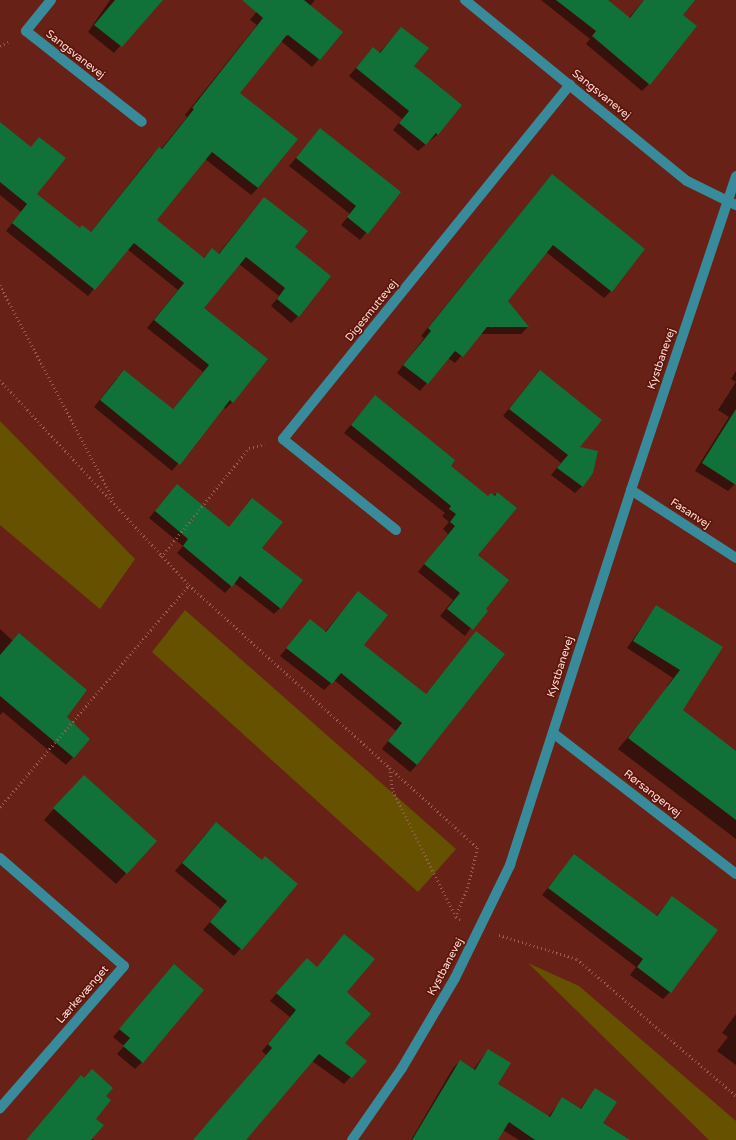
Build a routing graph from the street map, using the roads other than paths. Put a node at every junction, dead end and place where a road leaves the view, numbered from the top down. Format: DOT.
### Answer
graph roads {
  1 [pos="51,0"];
  2 [pos="465,0"];
  3 [pos="570,85"];
  4 [pos="142,122"];
  5 [pos="736,176"];
  6 [pos="732,203"];
  7 [pos="630,490"];
  8 [pos="396,530"];
  9 [pos="736,558"];
  10 [pos="553,733"];
  11 [pos="0,858"];
  12 [pos="736,874"];
  13 [pos="0,1108"];
  14 [pos="352,1140"];
  1 -- 4 [label="street, Sangsvanevej"];
  2 -- 3 [label="street, Sangsvanevej"];
  3 -- 6 [label="street, Sangsvanevej"];
  3 -- 8 [label="street, Digesmuttevej"];
  5 -- 6 [label="street, Kystbanevej"];
  6 -- 7 [label="street, Kystbanevej"];
  7 -- 9 [label="street, Fasanvej"];
  7 -- 10 [label="street, Kystbanevej"];
  10 -- 12 [label="street, Rørsangervej"];
  10 -- 14 [label="street, Kystbanevej"];
  11 -- 13 [label="street, Lærkevænget"];
}
